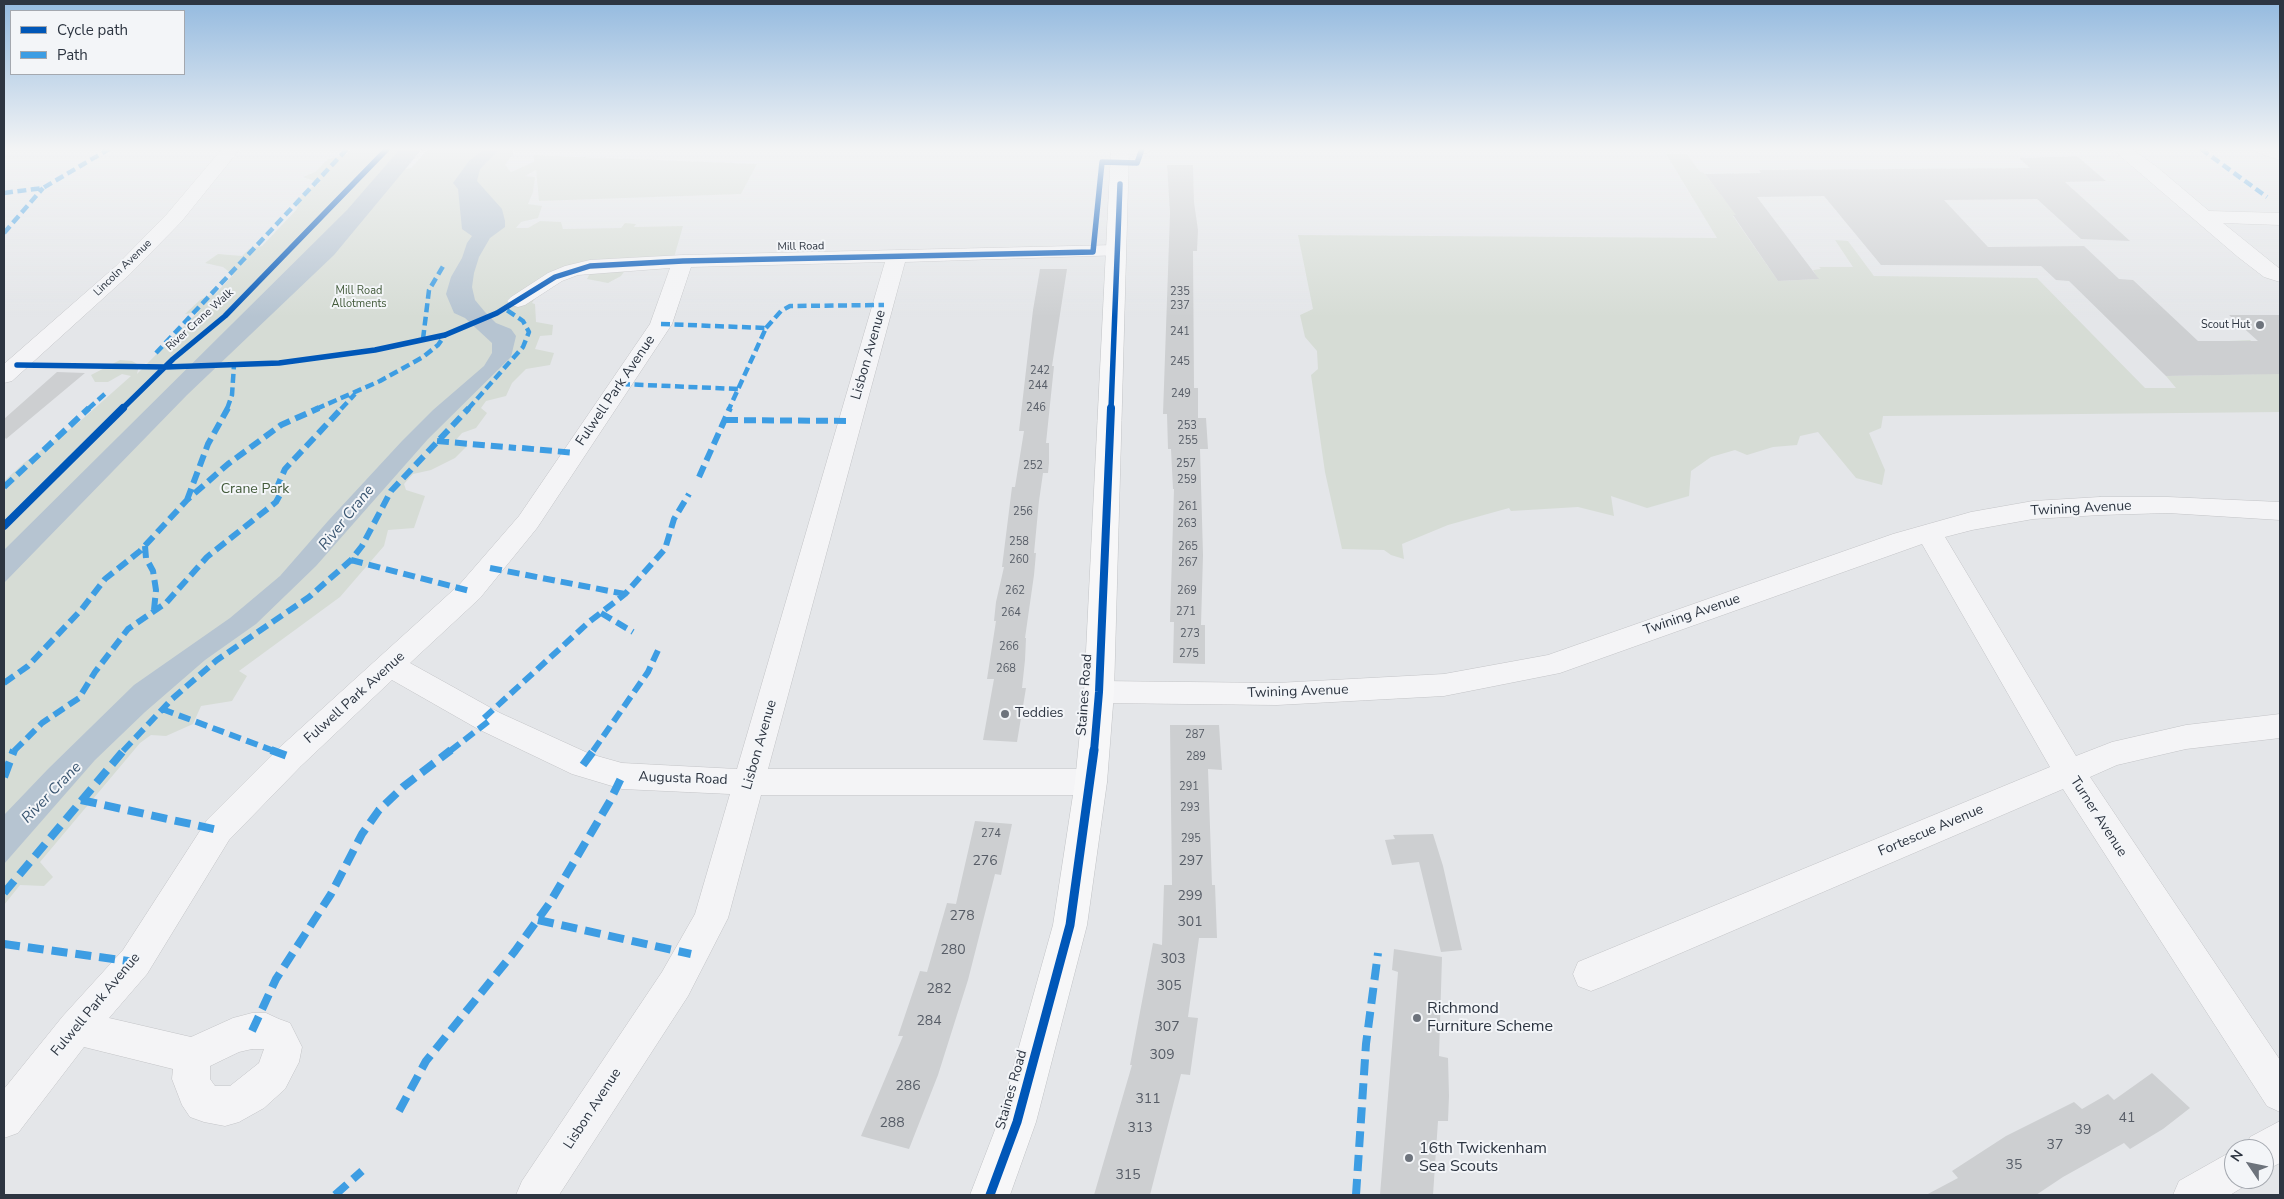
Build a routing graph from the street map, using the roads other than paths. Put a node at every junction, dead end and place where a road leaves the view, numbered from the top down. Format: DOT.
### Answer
graph roads {
  1 [pos="185,205"];
  2 [pos="1118,205"];
  3 [pos="2189,205"];
  4 [pos="2204,218"];
  5 [pos="2280,218"];
  6 [pos="1116,251"];
  7 [pos="897,256"];
  8 [pos="683,261"];
  9 [pos="2269,277"];
  10 [pos="518,301"];
  11 [pos="4,376"];
  12 [pos="2280,510"];
  13 [pos="1929,533"];
  14 [pos="391,666"];
  15 [pos="1099,692"];
  16 [pos="2280,726"];
  17 [pos="2069,772"];
  18 [pos="750,782"];
  19 [pos="1091,782"];
  20 [pos="1591,974"];
  21 [pos="76,1028"];
  22 [pos="192,1056"];
  23 [pos="2280,1093"];
  24 [pos="4,1120"];
  25 [pos="2224,1176"];
  26 [pos="536,1195"];
  27 [pos="990,1195"];
  28 [pos="2193,1195"];
  1 -- 11 [label="street, Lincoln Avenue"];
  2 -- 6 [label="main road, Staines Road"];
  3 -- 4 [label="street"];
  4 -- 5 [label="street"];
  4 -- 9 [label="street"];
  6 -- 7 [label="street, Mill Road"];
  6 -- 15 [label="main road, Staines Road"];
  7 -- 8 [label="street, Mill Road"];
  7 -- 18 [label="street, Lisbon Avenue"];
  8 -- 10 [label="street, Mill Road"];
  8 -- 14 [label="street, Fulwell Park Avenue"];
  12 -- 13 [label="street, Twining Avenue"];
  13 -- 15 [label="street, Twining Avenue"];
  13 -- 17 [label="street, Turner Avenue"];
  14 -- 18 [label="street, Augusta Road"];
  14 -- 21 [label="street, Fulwell Park Avenue"];
  15 -- 19 [label="main road, Staines Road"];
  16 -- 17 [label="street, Fortescue Avenue"];
  17 -- 20 [label="street, Fortescue Avenue"];
  17 -- 23 [label="street, Turner Avenue"];
  18 -- 19 [label="street, Augusta Road"];
  18 -- 26 [label="street, Lisbon Avenue"];
  19 -- 27 [label="main road, Staines Road"];
  21 -- 22 [label="street"];
  21 -- 24 [label="street, Fulwell Park Avenue"];
  25 -- 28 [label="street"];
}
